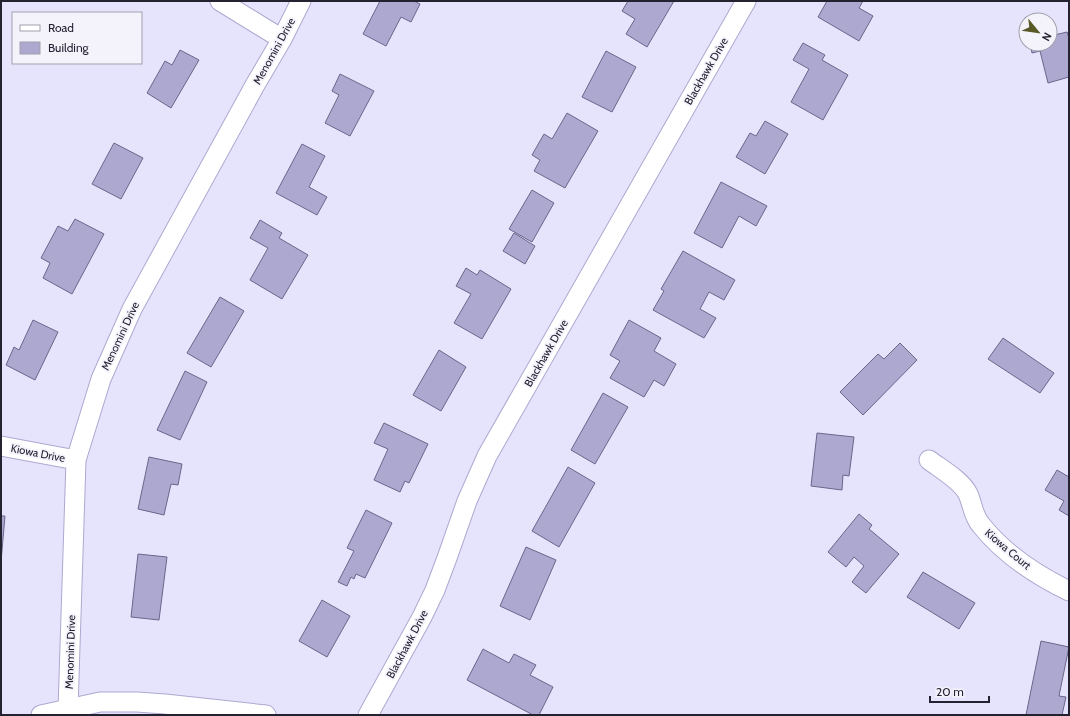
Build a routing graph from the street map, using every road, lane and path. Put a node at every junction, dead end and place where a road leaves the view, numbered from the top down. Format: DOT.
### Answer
graph roads {
  1 [pos="220,1"];
  2 [pos="301,1"];
  3 [pos="746,1"];
  4 [pos="282,39"];
  5 [pos="1,446"];
  6 [pos="76,460"];
  7 [pos="929,460"];
  8 [pos="1069,591"];
  9 [pos="68,709"];
  10 [pos="41,715"];
  11 [pos="266,715"];
  12 [pos="368,715"];
  1 -- 4 [label="street"];
  2 -- 4 [label="street, Menomini Drive"];
  3 -- 12 [label="street, Blackhawk Drive"];
  4 -- 6 [label="street, Menomini Drive"];
  5 -- 6 [label="street, Kiowa Drive"];
  6 -- 9 [label="street, Menomini Drive"];
  7 -- 8 [label="street, Kiowa Court"];
  9 -- 10 [label="street"];
  9 -- 11 [label="street"];
}
